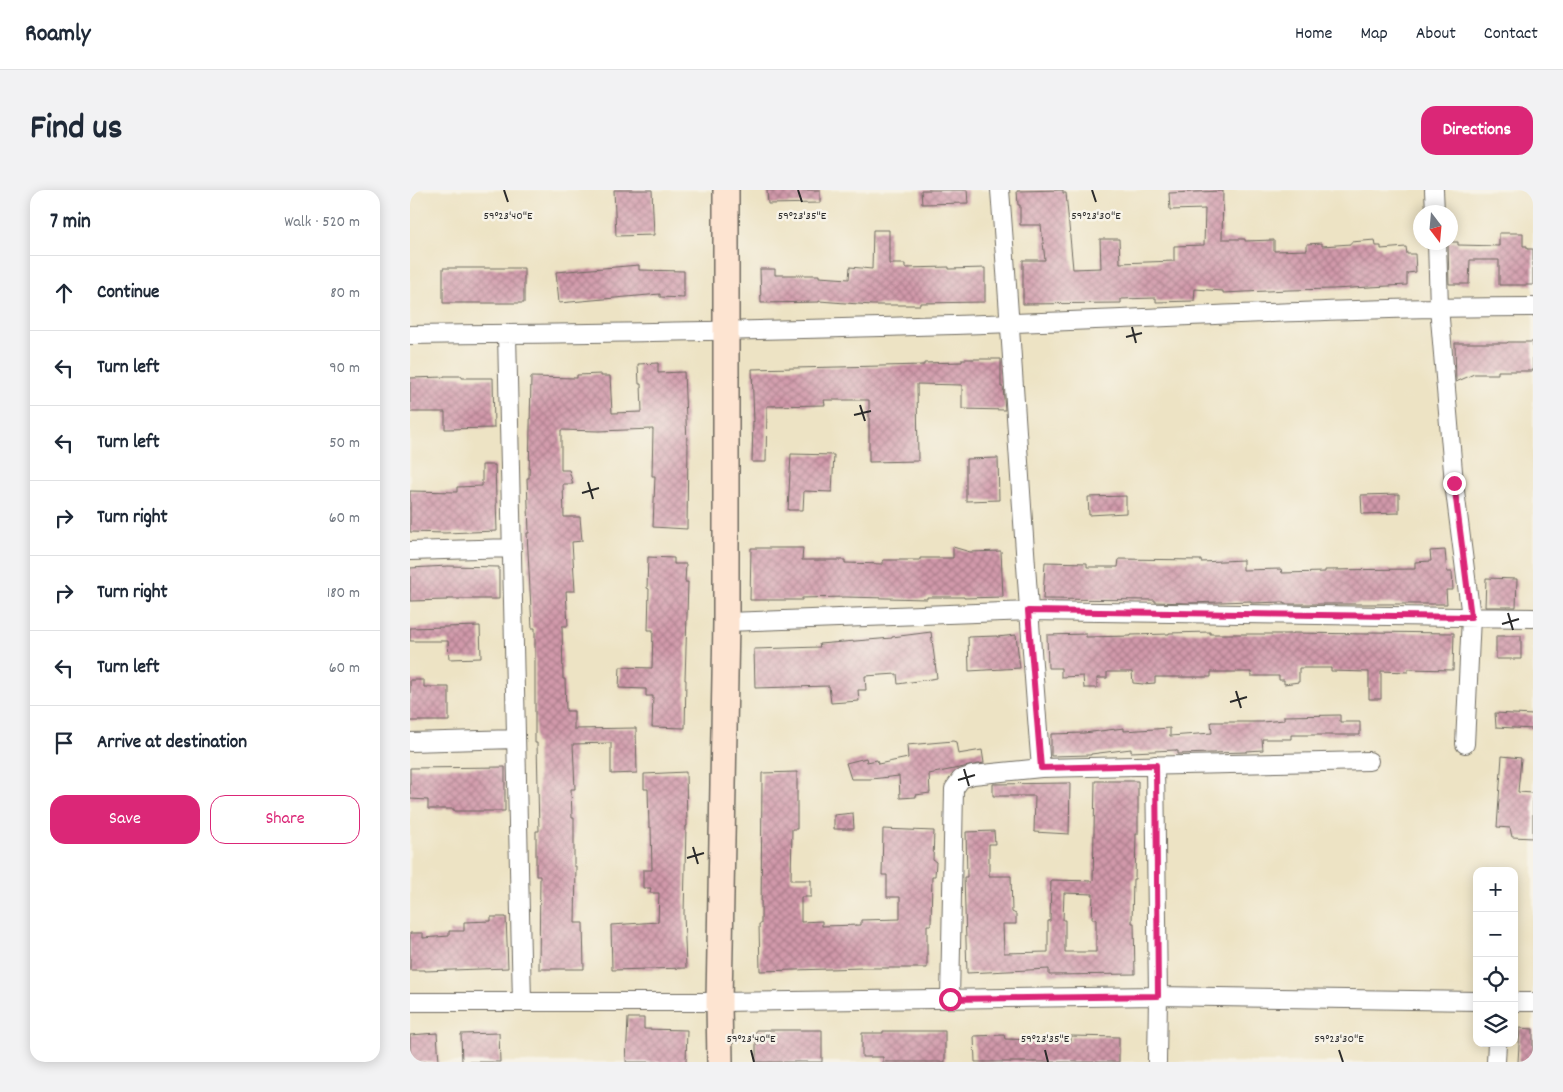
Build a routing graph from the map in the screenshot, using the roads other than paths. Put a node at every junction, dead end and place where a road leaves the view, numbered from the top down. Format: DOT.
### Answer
graph roads {
  1 [pos="726,190"];
  2 [pos="1000,190"];
  3 [pos="1434,190"];
  4 [pos="1435,205"];
  5 [pos="1437,250"];
  6 [pos="1440,307"];
  7 [pos="1533,307"];
  8 [pos="1010,323"];
  9 [pos="725,330"];
  10 [pos="507,334"];
  11 [pos="410,335"];
  12 [pos="512,548"];
  13 [pos="410,551"];
  14 [pos="1028,611"];
  15 [pos="1471,617"];
  16 [pos="1533,618"];
  17 [pos="726,622"];
  18 [pos="516,739"];
  19 [pos="410,742"];
  20 [pos="1465,744"];
  21 [pos="1369,762"];
  22 [pos="1156,765"];
  23 [pos="1041,768"];
  24 [pos="1158,996"];
  25 [pos="950,999"];
  26 [pos="1473,1001"];
  27 [pos="410,1002"];
  28 [pos="522,1002"];
  29 [pos="719,1002"];
  30 [pos="1518,1002"];
  31 [pos="1533,1002"];
  32 [pos="1496,1047"];
  33 [pos="720,1062"];
  34 [pos="1157,1062"];
  35 [pos="1496,1062"];
  1 -- 9 [label="street"];
  2 -- 8 [label="street"];
  3 -- 4 [label="street"];
  5 -- 6 [label="street"];
  6 -- 7 [label="street"];
  6 -- 8 [label="street"];
  6 -- 15 [label="street"];
  8 -- 9 [label="street"];
  8 -- 14 [label="street"];
  9 -- 10 [label="street"];
  9 -- 17 [label="street"];
  10 -- 11 [label="street"];
  10 -- 12 [label="street"];
  12 -- 13 [label="street"];
  12 -- 18 [label="street"];
  14 -- 15 [label="street"];
  14 -- 17 [label="street"];
  14 -- 23 [label="street"];
  15 -- 16 [label="street"];
  15 -- 20 [label="street"];
  17 -- 29 [label="street"];
  18 -- 19 [label="street"];
  18 -- 28 [label="street"];
  21 -- 22 [label="street"];
  22 -- 23 [label="street"];
  22 -- 24 [label="street"];
  23 -- 25 [label="street"];
  24 -- 25 [label="street"];
  24 -- 26 [label="street"];
  24 -- 34 [label="street"];
  25 -- 29 [label="street"];
  27 -- 28 [label="street"];
  28 -- 29 [label="street"];
  29 -- 33 [label="street"];
  30 -- 31 [label="street"];
  32 -- 35 [label="street"];
}
